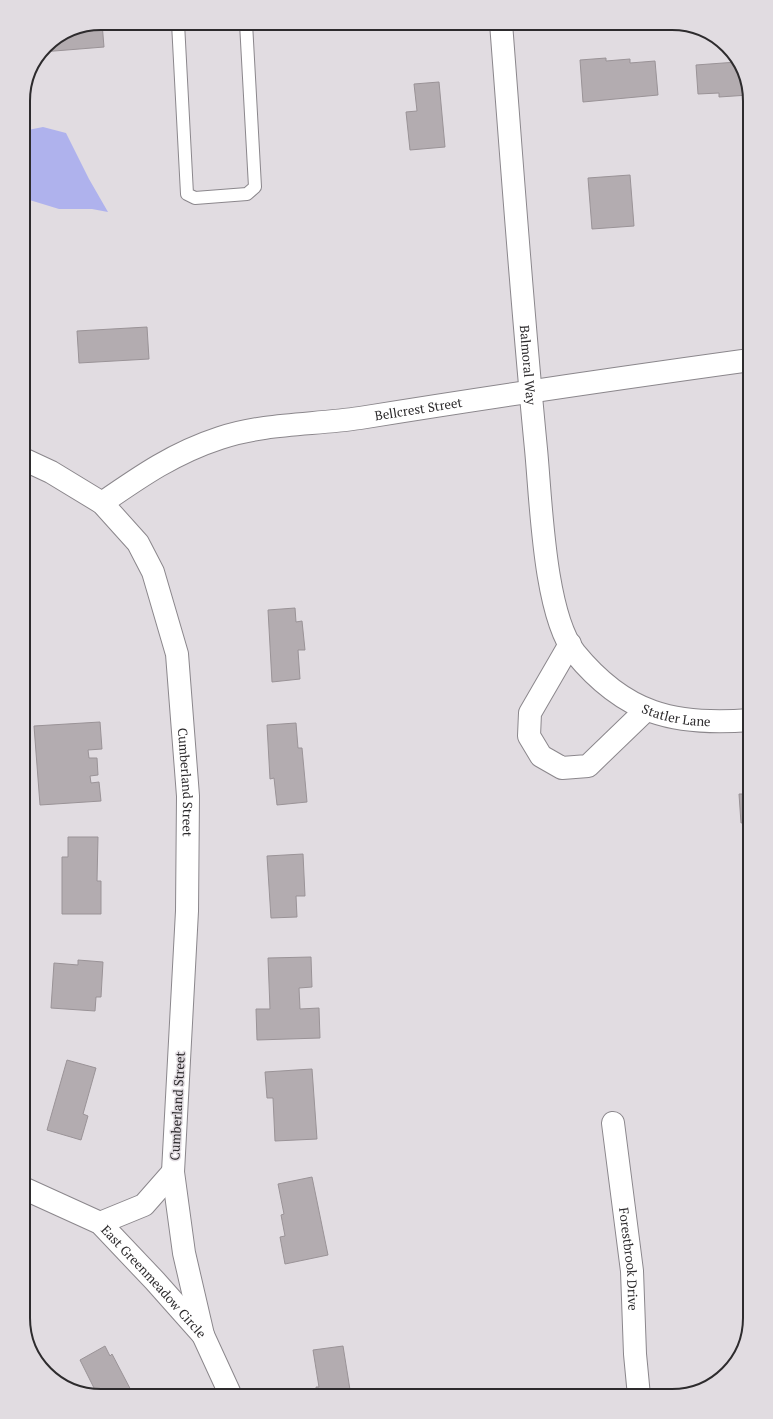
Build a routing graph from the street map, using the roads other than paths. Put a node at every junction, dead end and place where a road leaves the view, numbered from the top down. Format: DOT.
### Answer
graph roads {
  1 [pos="178,30"];
  2 [pos="246,30"];
  3 [pos="502,30"];
  4 [pos="743,361"];
  5 [pos="530,390"];
  6 [pos="30,462"];
  7 [pos="102,503"];
  8 [pos="570,644"];
  9 [pos="610,688"];
  10 [pos="646,710"];
  11 [pos="743,720"];
  12 [pos="612,1123"];
  13 [pos="173,1172"];
  14 [pos="30,1191"];
  15 [pos="100,1223"];
  16 [pos="203,1335"];
  17 [pos="228,1389"];
  18 [pos="638,1389"];
  1 -- 2 [label="lane"];
  3 -- 5 [label="street, Balmoral Way"];
  4 -- 5 [label="street, Bellcrest Street"];
  5 -- 7 [label="street, Bellcrest Street"];
  5 -- 8 [label="street, Balmoral Way"];
  6 -- 7 [label="street, Cumberland Street"];
  7 -- 13 [label="street, Cumberland Street"];
  8 -- 9 [label="street, Balmoral Way"];
  8 -- 10 [label="street"];
  9 -- 10 [label="street, Statler Lane"];
  10 -- 11 [label="street, Statler Lane"];
  12 -- 18 [label="street, Forestbrook Drive"];
  13 -- 15 [label="street, Cumberland Street"];
  13 -- 16 [label="street, Cumberland Street"];
  14 -- 15 [label="street, East Greenmeadow Circle"];
  15 -- 16 [label="street, East Greenmeadow Circle"];
  16 -- 17 [label="street, East Greenmeadow Circle"];
}
